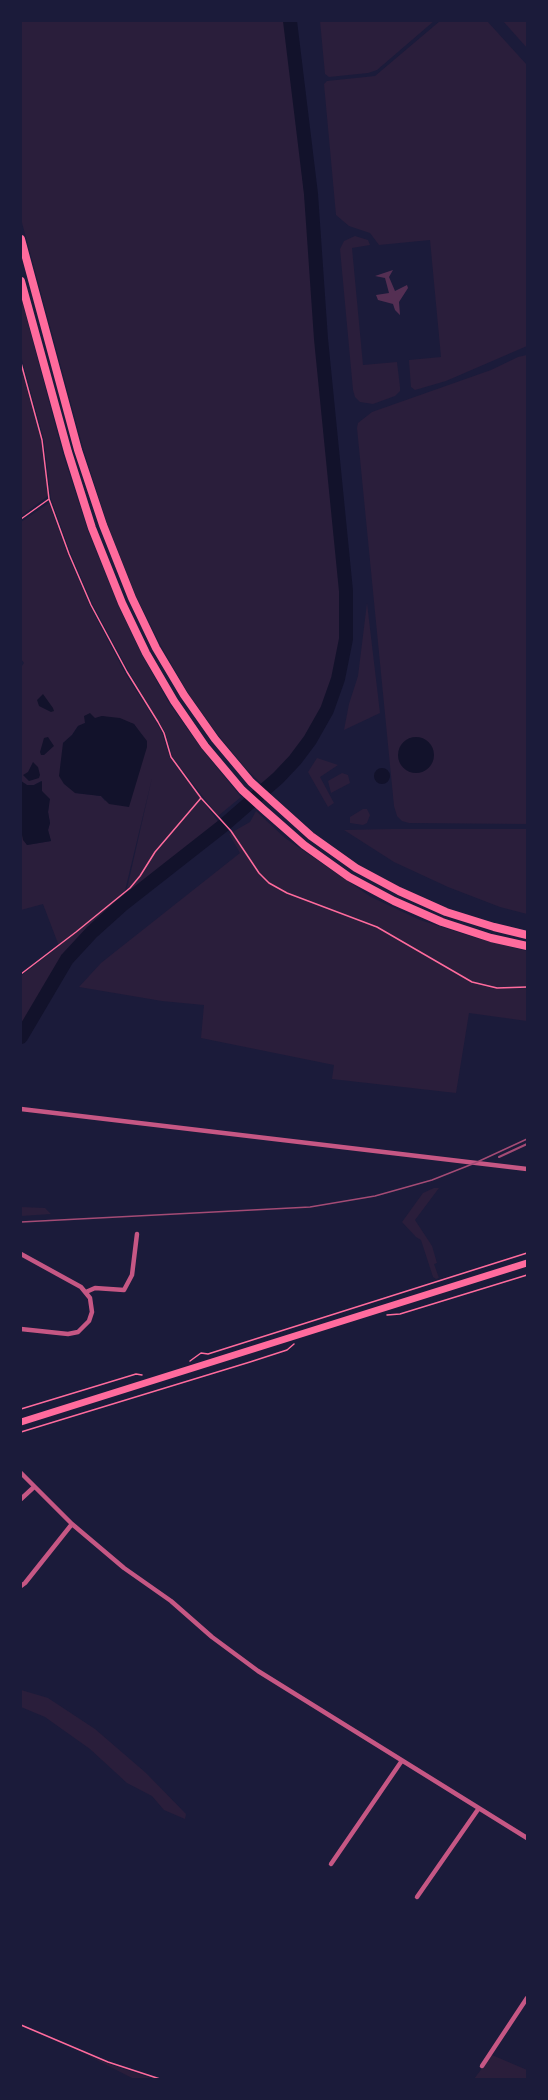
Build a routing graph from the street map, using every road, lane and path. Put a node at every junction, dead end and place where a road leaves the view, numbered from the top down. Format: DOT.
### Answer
graph roads {
  1 [pos="21,239"];
  2 [pos="21,281"];
  3 [pos="21,363"];
  4 [pos="49,499"];
  5 [pos="21,519"];
  6 [pos="201,798"];
  7 [pos="527,935"];
  8 [pos="527,946"];
  9 [pos="21,974"];
  10 [pos="527,987"];
  11 [pos="21,1108"];
  12 [pos="527,1169"];
  13 [pos="137,1234"];
  14 [pos="527,1253"];
  15 [pos="21,1254"];
  16 [pos="527,1263"];
  17 [pos="527,1275"];
  18 [pos="86,1292"];
  19 [pos="378,1318"];
  20 [pos="21,1329"];
  21 [pos="297,1343"];
  22 [pos="188,1362"];
  23 [pos="143,1376"];
  24 [pos="21,1409"];
  25 [pos="21,1422"];
  26 [pos="21,1432"];
  27 [pos="21,1473"];
  28 [pos="34,1487"];
  29 [pos="21,1499"];
  30 [pos="72,1524"];
  31 [pos="21,1586"];
  32 [pos="402,1761"];
  33 [pos="479,1808"];
  34 [pos="527,1838"];
  35 [pos="331,1864"];
  36 [pos="417,1897"];
  37 [pos="527,1998"];
  38 [pos="21,2025"];
  39 [pos="482,2066"];
  40 [pos="160,2079"];
  1 -- 7 [label="highway"];
  2 -- 8 [label="highway"];
  3 -- 4 [label="path"];
  4 -- 5 [label="path"];
  4 -- 6 [label="path"];
  6 -- 9 [label="path"];
  6 -- 10 [label="path"];
  11 -- 12 [label="street"];
  13 -- 18 [label="street"];
  14 -- 22 [label="path"];
  15 -- 18 [label="street"];
  16 -- 25 [label="main road"];
  17 -- 19 [label="path"];
  18 -- 20 [label="street"];
  21 -- 26 [label="path"];
  23 -- 24 [label="path"];
  27 -- 28 [label="street"];
  28 -- 29 [label="street"];
  28 -- 30 [label="street"];
  30 -- 31 [label="street"];
  30 -- 32 [label="street"];
  32 -- 33 [label="street"];
  32 -- 35 [label="street"];
  33 -- 34 [label="street"];
  33 -- 36 [label="street"];
  37 -- 39 [label="street"];
  38 -- 40 [label="path"];
}
